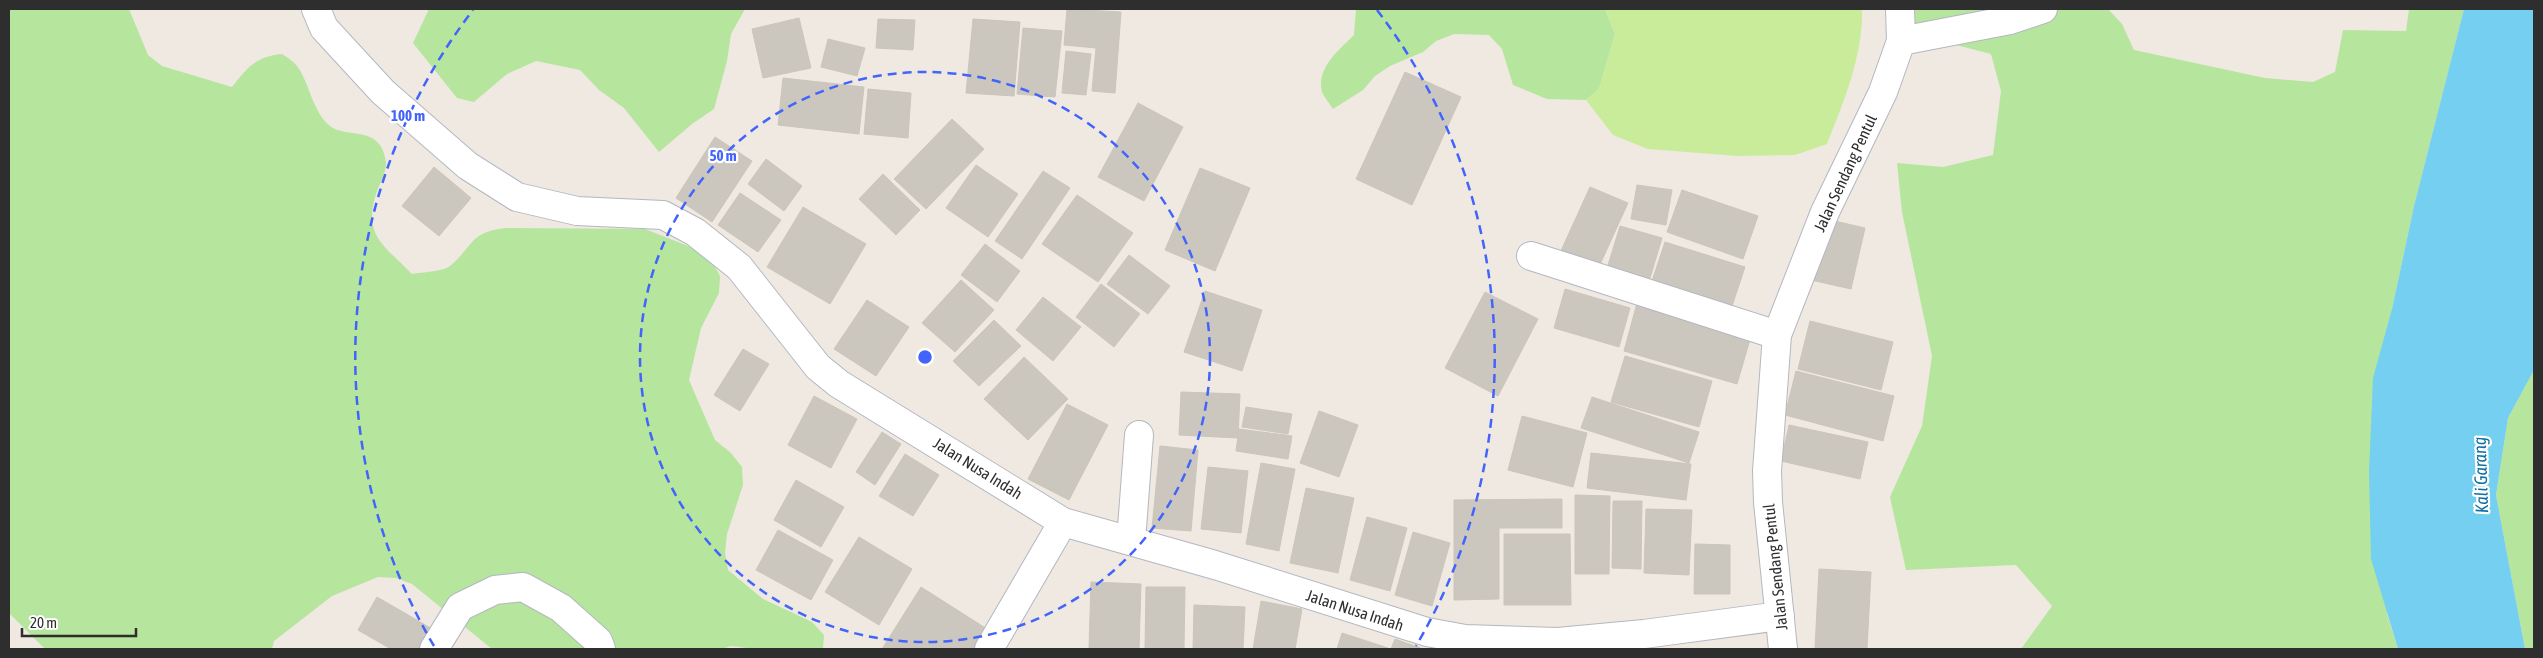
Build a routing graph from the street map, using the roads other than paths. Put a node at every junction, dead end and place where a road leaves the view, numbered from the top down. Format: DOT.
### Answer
graph roads {
  1 [pos="316,9"];
  2 [pos="1900,9"];
  3 [pos="2043,9"];
  4 [pos="1901,41"];
  5 [pos="1531,256"];
  6 [pos="1777,335"];
  7 [pos="1139,435"];
  8 [pos="1062,522"];
  9 [pos="1131,541"];
  10 [pos="1780,616"];
  11 [pos="434,649"];
  12 [pos="601,649"];
  13 [pos="989,649"];
  14 [pos="1783,649"];
  1 -- 8 [label="street, Jalan Nusa Indah"];
  2 -- 4 [label="street, Jalan Sendang Pentul"];
  3 -- 4 [label="street"];
  4 -- 6 [label="street, Jalan Sendang Pentul"];
  5 -- 6 [label="street"];
  6 -- 10 [label="street, Jalan Sendang Pentul"];
  7 -- 9 [label="street"];
  8 -- 9 [label="street, Jalan Nusa Indah"];
  8 -- 13 [label="street"];
  9 -- 10 [label="street, Jalan Nusa Indah"];
  10 -- 14 [label="street, Jalan Sendang Pentul"];
  11 -- 12 [label="street"];
}
